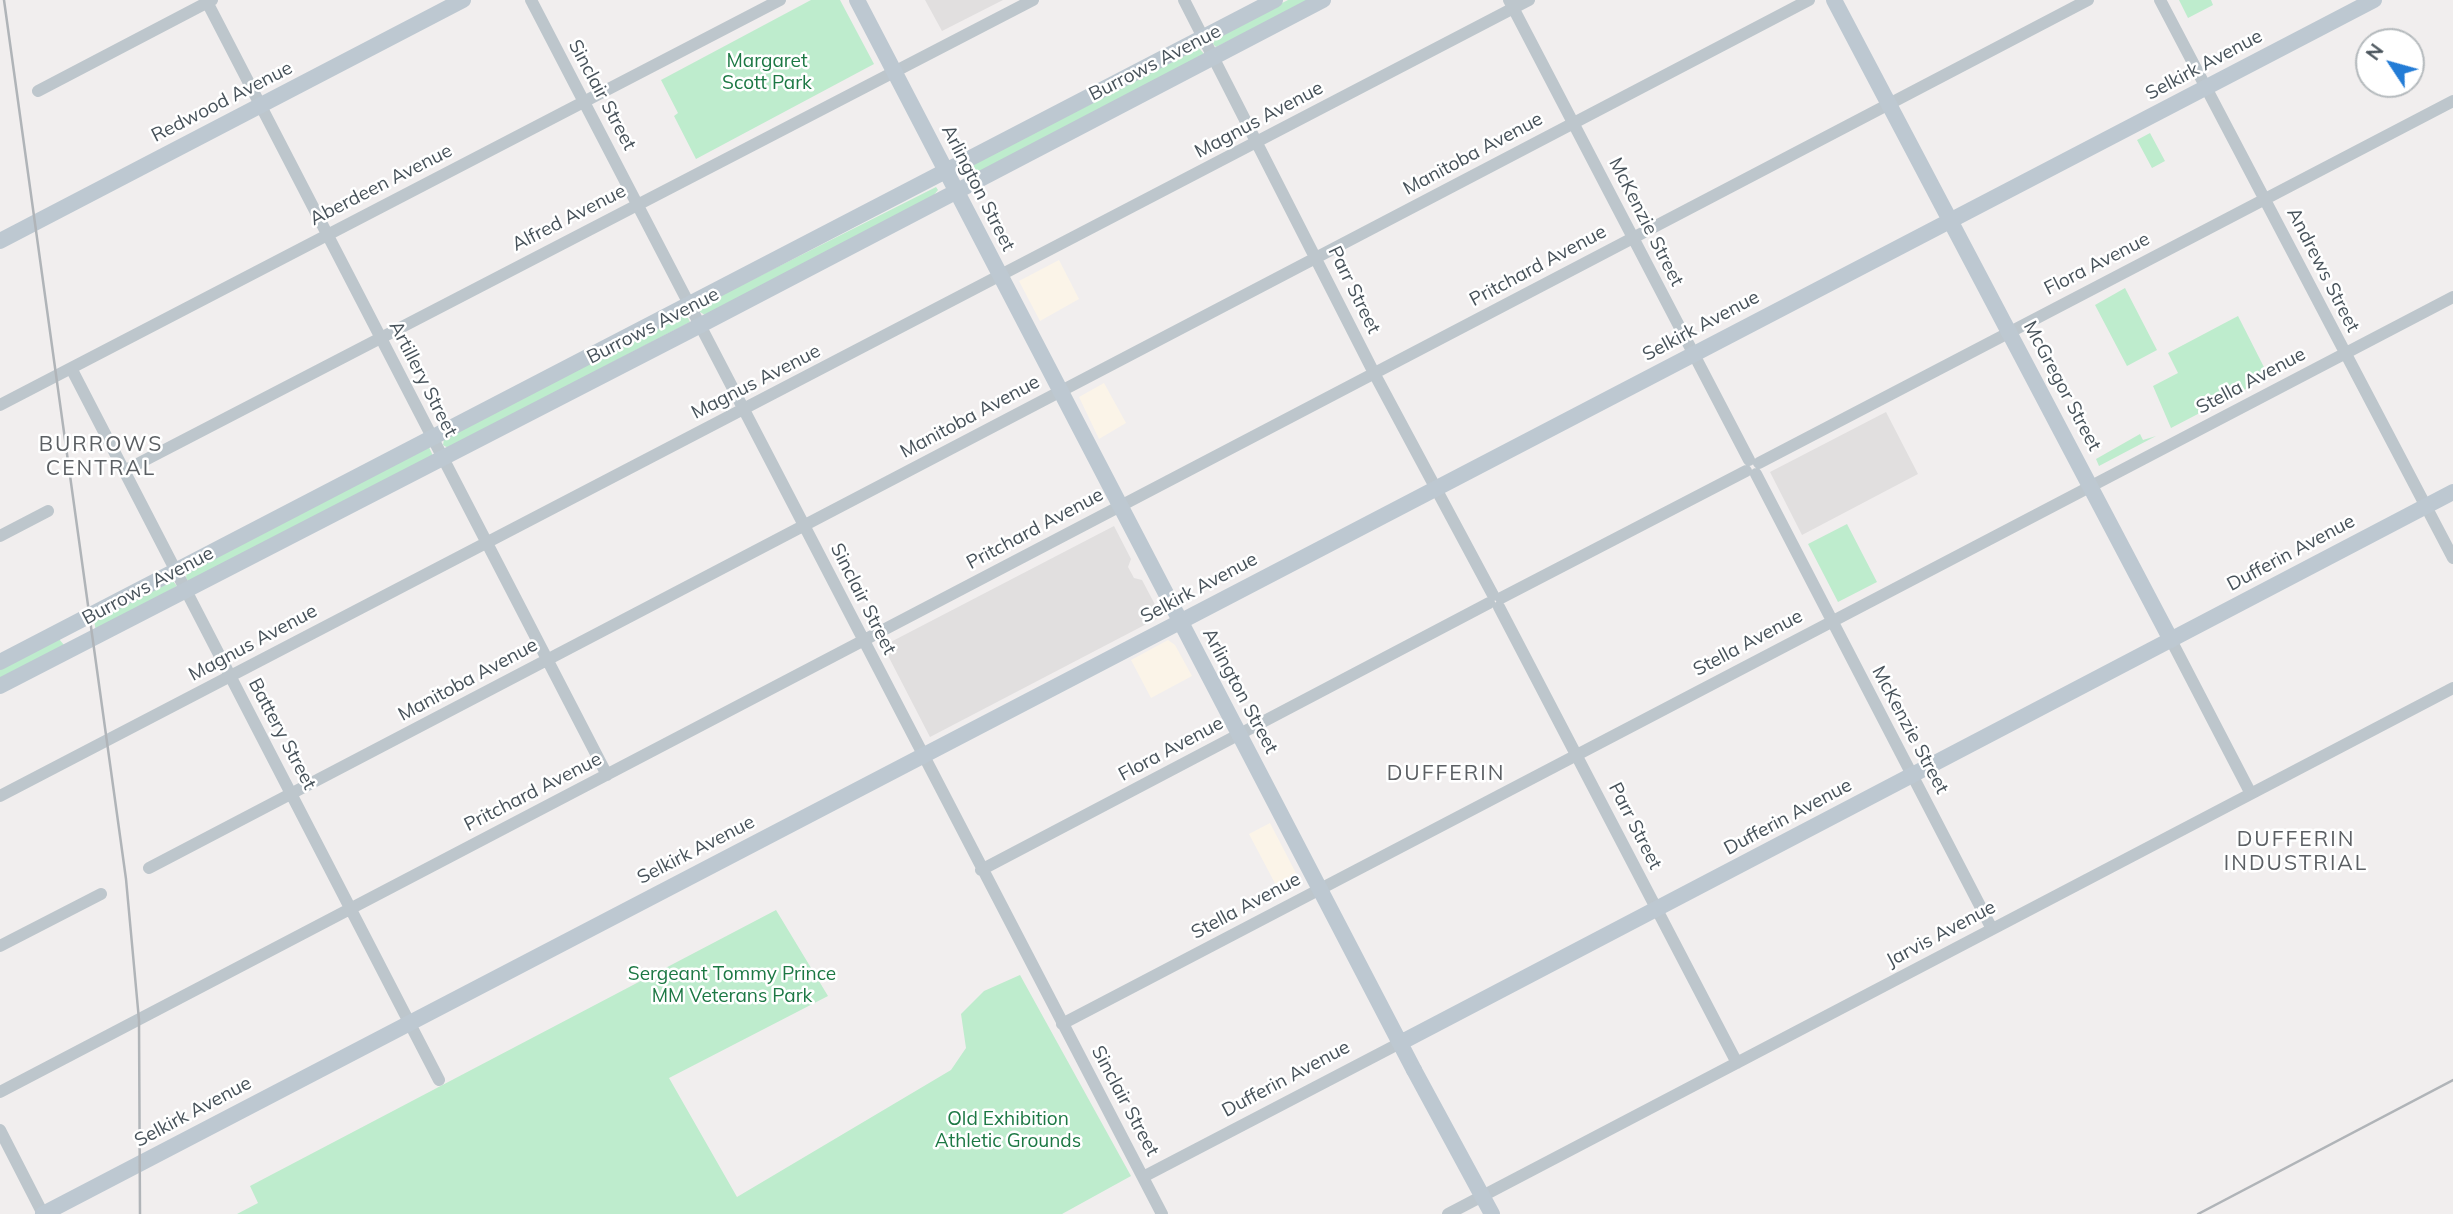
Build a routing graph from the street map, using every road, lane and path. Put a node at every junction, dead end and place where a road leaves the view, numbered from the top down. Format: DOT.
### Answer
graph roads {
  1 [pos="463,0"];
  2 [pos="531,0"];
  3 [pos="780,0"];
  4 [pos="857,0"];
  5 [pos="1033,0"];
  6 [pos="1184,0"];
  7 [pos="1275,0"];
  8 [pos="1323,0"];
  9 [pos="1529,0"];
  10 [pos="1810,0"];
  11 [pos="1834,0"];
  12 [pos="2088,0"];
  13 [pos="2160,0"];
  14 [pos="2374,0"];
  15 [pos="209,1"];
  16 [pos="1511,4"];
  17 [pos="1203,37"];
  18 [pos="1213,57"];
  19 [pos="894,72"];
  20 [pos="2207,87"];
  21 [pos="38,91"];
  22 [pos="2453,101"];
  23 [pos="584,102"];
  24 [pos="1888,103"];
  25 [pos="261,106"];
  26 [pos="1574,123"];
  27 [pos="1258,142"];
  28 [pos="946,172"];
  29 [pos="956,190"];
  30 [pos="2265,199"];
  31 [pos="638,205"];
  32 [pos="1948,221"];
  33 [pos="327,235"];
  34 [pos="1632,238"];
  35 [pos="0,241"];
  36 [pos="1317,257"];
  37 [pos="1001,277"];
  38 [pos="2453,297"];
  39 [pos="689,305"];
  40 [pos="699,326"];
  41 [pos="2010,331"];
  42 [pos="381,338"];
  43 [pos="1694,354"];
  44 [pos="2345,354"];
  45 [pos="71,368"];
  46 [pos="1374,373"];
  47 [pos="1060,391"];
  48 [pos="0,405"];
  49 [pos="744,411"];
  50 [pos="432,439"];
  51 [pos="442,458"];
  52 [pos="1753,467"];
  53 [pos="124,471"];
  54 [pos="2091,487"];
  55 [pos="1436,488"];
  56 [pos="2453,492"];
  57 [pos="1119,506"];
  58 [pos="2425,507"];
  59 [pos="48,511"];
  60 [pos="803,526"];
  61 [pos="0,536"];
  62 [pos="487,543"];
  63 [pos="2453,558"];
  64 [pos="176,570"];
  65 [pos="186,589"];
  66 [pos="1495,601"];
  67 [pos="1831,621"];
  68 [pos="1180,622"];
  69 [pos="2171,640"];
  70 [pos="863,642"];
  71 [pos="547,660"];
  72 [pos="0,662"];
  73 [pos="230,677"];
  74 [pos="0,686"];
  75 [pos="2453,688"];
  76 [pos="1240,735"];
  77 [pos="1576,754"];
  78 [pos="923,755"];
  79 [pos="607,775"];
  80 [pos="1913,775"];
  81 [pos="2250,792"];
  82 [pos="291,793"];
  83 [pos="0,796"];
  84 [pos="149,868"];
  85 [pos="981,870"];
  86 [pos="1320,889"];
  87 [pos="101,894"];
  88 [pos="350,908"];
  89 [pos="1656,910"];
  90 [pos="1992,929"];
  91 [pos="0,946"];
  92 [pos="410,1022"];
  93 [pos="1062,1024"];
  94 [pos="1400,1043"];
  95 [pos="1737,1063"];
  96 [pos="439,1080"];
  97 [pos="0,1092"];
  98 [pos="0,1130"];
  99 [pos="1143,1177"];
  100 [pos="43,1214"];
  101 [pos="1162,1214"];
  102 [pos="1448,1214"];
  103 [pos="1492,1214"];
  1 -- 25 [label="main road, Redwood Avenue"];
  2 -- 23 [label="street, Sinclair Street"];
  3 -- 23 [label="street, Aberdeen Avenue"];
  4 -- 19 [label="main road, Arlington Street"];
  5 -- 19 [label="street, Alfred Avenue"];
  6 -- 17 [label="street, Parr Street"];
  7 -- 17 [label="main road, Burrows Avenue"];
  8 -- 18 [label="main road, Burrows Avenue"];
  9 -- 16 [label="street, Magnus Avenue"];
  10 -- 26 [label="street, Manitoba Avenue"];
  11 -- 24 [label="main road, McGregor Street"];
  12 -- 24 [label="street, Pritchard Avenue"];
  13 -- 20 [label="street, Andrews Street"];
  14 -- 20 [label="main road, Selkirk Avenue"];
  15 -- 21 [label="street"];
  15 -- 25 [label="street, Artillery Street"];
  16 -- 26 [label="street, McKenzie Street"];
  16 -- 27 [label="street, Magnus Avenue"];
  17 -- 18 [label="street, Parr Street"];
  17 -- 28 [label="main road, Burrows Avenue"];
  18 -- 27 [label="street, Parr Street"];
  18 -- 29 [label="main road, Burrows Avenue"];
  19 -- 28 [label="main road, Arlington Street"];
  19 -- 31 [label="street, Alfred Avenue"];
  20 -- 30 [label="street, Andrews Street"];
  20 -- 32 [label="main road, Selkirk Avenue"];
  22 -- 30 [label="street, Flora Avenue"];
  23 -- 31 [label="street, Sinclair Street"];
  23 -- 33 [label="street, Aberdeen Avenue"];
  24 -- 32 [label="main road, McGregor Street"];
  24 -- 34 [label="street, Pritchard Avenue"];
  25 -- 33 [label="street, Artillery Street"];
  25 -- 35 [label="main road, Redwood Avenue"];
  26 -- 34 [label="street, McKenzie Street"];
  26 -- 36 [label="street, Manitoba Avenue"];
  27 -- 36 [label="street, Parr Street"];
  27 -- 37 [label="street, Magnus Avenue"];
  28 -- 29 [label="main road, Arlington Street"];
  28 -- 39 [label="main road, Burrows Avenue"];
  29 -- 37 [label="main road, Arlington Street"];
  29 -- 40 [label="main road, Burrows Avenue"];
  30 -- 41 [label="street, Flora Avenue"];
  30 -- 44 [label="street, Andrews Street"];
  31 -- 39 [label="street, Sinclair Street"];
  31 -- 42 [label="street, Alfred Avenue"];
  32 -- 41 [label="main road, McGregor Street"];
  32 -- 43 [label="main road, Selkirk Avenue"];
  33 -- 42 [label="street, Artillery Street"];
  33 -- 45 [label="street, Aberdeen Avenue"];
  34 -- 43 [label="street, McKenzie Street"];
  34 -- 46 [label="street, Pritchard Avenue"];
  36 -- 46 [label="street, Parr Street"];
  36 -- 47 [label="street, Manitoba Avenue"];
  37 -- 47 [label="main road, Arlington Street"];
  37 -- 49 [label="street, Magnus Avenue"];
  38 -- 44 [label="street, Stella Avenue"];
  39 -- 40 [label="street, Sinclair Street"];
  39 -- 50 [label="main road, Burrows Avenue"];
  40 -- 49 [label="street, Sinclair Street"];
  40 -- 51 [label="main road, Burrows Avenue"];
  41 -- 52 [label="street, Flora Avenue"];
  41 -- 54 [label="main road, McGregor Street"];
  42 -- 50 [label="street, Artillery Street"];
  42 -- 53 [label="street, Alfred Avenue"];
  43 -- 52 [label="street, McKenzie Street"];
  43 -- 55 [label="main road, Selkirk Avenue"];
  44 -- 54 [label="street, Stella Avenue"];
  44 -- 58 [label="street, Andrews Street"];
  45 -- 48 [label="street, Aberdeen Avenue"];
  45 -- 53 [label="street, Battery Street"];
  46 -- 55 [label="street, Parr Street"];
  46 -- 57 [label="street, Pritchard Avenue"];
  47 -- 57 [label="main road, Arlington Street"];
  47 -- 60 [label="street, Manitoba Avenue"];
  49 -- 60 [label="street, Sinclair Street"];
  49 -- 62 [label="street, Magnus Avenue"];
  50 -- 51 [label="street, Artillery Street"];
  50 -- 64 [label="main road, Burrows Avenue"];
  51 -- 62 [label="street, Artillery Street"];
  51 -- 65 [label="main road, Burrows Avenue"];
  52 -- 66 [label="street, Flora Avenue"];
  52 -- 67 [label="street, McKenzie Street"];
  53 -- 64 [label="street, Battery Street"];
  54 -- 67 [label="street, Stella Avenue"];
  54 -- 69 [label="main road, McGregor Street"];
  55 -- 66 [label="street, Parr Street"];
  55 -- 68 [label="main road, Selkirk Avenue"];
  56 -- 58 [label="main road, Dufferin Avenue"];
  57 -- 68 [label="main road, Arlington Street"];
  57 -- 70 [label="street, Pritchard Avenue"];
  58 -- 63 [label="street, Andrews Street"];
  58 -- 69 [label="main road, Dufferin Avenue"];
  59 -- 61 [label="street"];
  60 -- 70 [label="street, Sinclair Street"];
  60 -- 71 [label="street, Manitoba Avenue"];
  62 -- 71 [label="street, Artillery Street"];
  62 -- 73 [label="street, Magnus Avenue"];
  64 -- 65 [label="street, Battery Street"];
  64 -- 72 [label="main road, Burrows Avenue"];
  65 -- 73 [label="street, Battery Street"];
  65 -- 74 [label="main road, Burrows Avenue"];
  66 -- 76 [label="street, Flora Avenue"];
  66 -- 77 [label="street, Parr Street"];
  67 -- 77 [label="street, Stella Avenue"];
  67 -- 80 [label="street, McKenzie Street"];
  68 -- 76 [label="main road, Arlington Street"];
  68 -- 78 [label="main road, Selkirk Avenue"];
  69 -- 80 [label="main road, Dufferin Avenue"];
  69 -- 81 [label="street, McGregor Street"];
  70 -- 78 [label="street, Sinclair Street"];
  70 -- 79 [label="street, Pritchard Avenue"];
  71 -- 79 [label="street, Artillery Street"];
  71 -- 82 [label="street, Manitoba Avenue"];
  73 -- 82 [label="street, Battery Street"];
  73 -- 83 [label="street, Magnus Avenue"];
  75 -- 81 [label="street, Jarvis Avenue"];
  76 -- 85 [label="street, Flora Avenue"];
  76 -- 86 [label="main road, Arlington Street"];
  77 -- 86 [label="street, Stella Avenue"];
  77 -- 89 [label="street, Parr Street"];
  78 -- 85 [label="street, Sinclair Street"];
  78 -- 92 [label="main road, Selkirk Avenue"];
  79 -- 88 [label="street, Pritchard Avenue"];
  80 -- 89 [label="main road, Dufferin Avenue"];
  80 -- 90 [label="street, McKenzie Street"];
  81 -- 90 [label="street, Jarvis Avenue"];
  82 -- 84 [label="street, Manitoba Avenue"];
  82 -- 88 [label="street, Battery Street"];
  85 -- 93 [label="street, Sinclair Street"];
  86 -- 93 [label="street, Stella Avenue"];
  86 -- 94 [label="main road, Arlington Street"];
  87 -- 91 [label="street"];
  88 -- 92 [label="street, Battery Street"];
  88 -- 97 [label="street, Pritchard Avenue"];
  89 -- 94 [label="main road, Dufferin Avenue"];
  89 -- 95 [label="street, Parr Street"];
  90 -- 95 [label="street, Jarvis Avenue"];
  92 -- 96 [label="street, Battery Street"];
  92 -- 100 [label="main road, Selkirk Avenue"];
  93 -- 99 [label="street, Sinclair Street"];
  94 -- 99 [label="street, Dufferin Avenue"];
  94 -- 103 [label="main road, Arlington Street, bridge"];
  95 -- 102 [label="street, Jarvis Avenue"];
  98 -- 100 [label="street"];
  99 -- 101 [label="street, Sinclair Street"];
}
